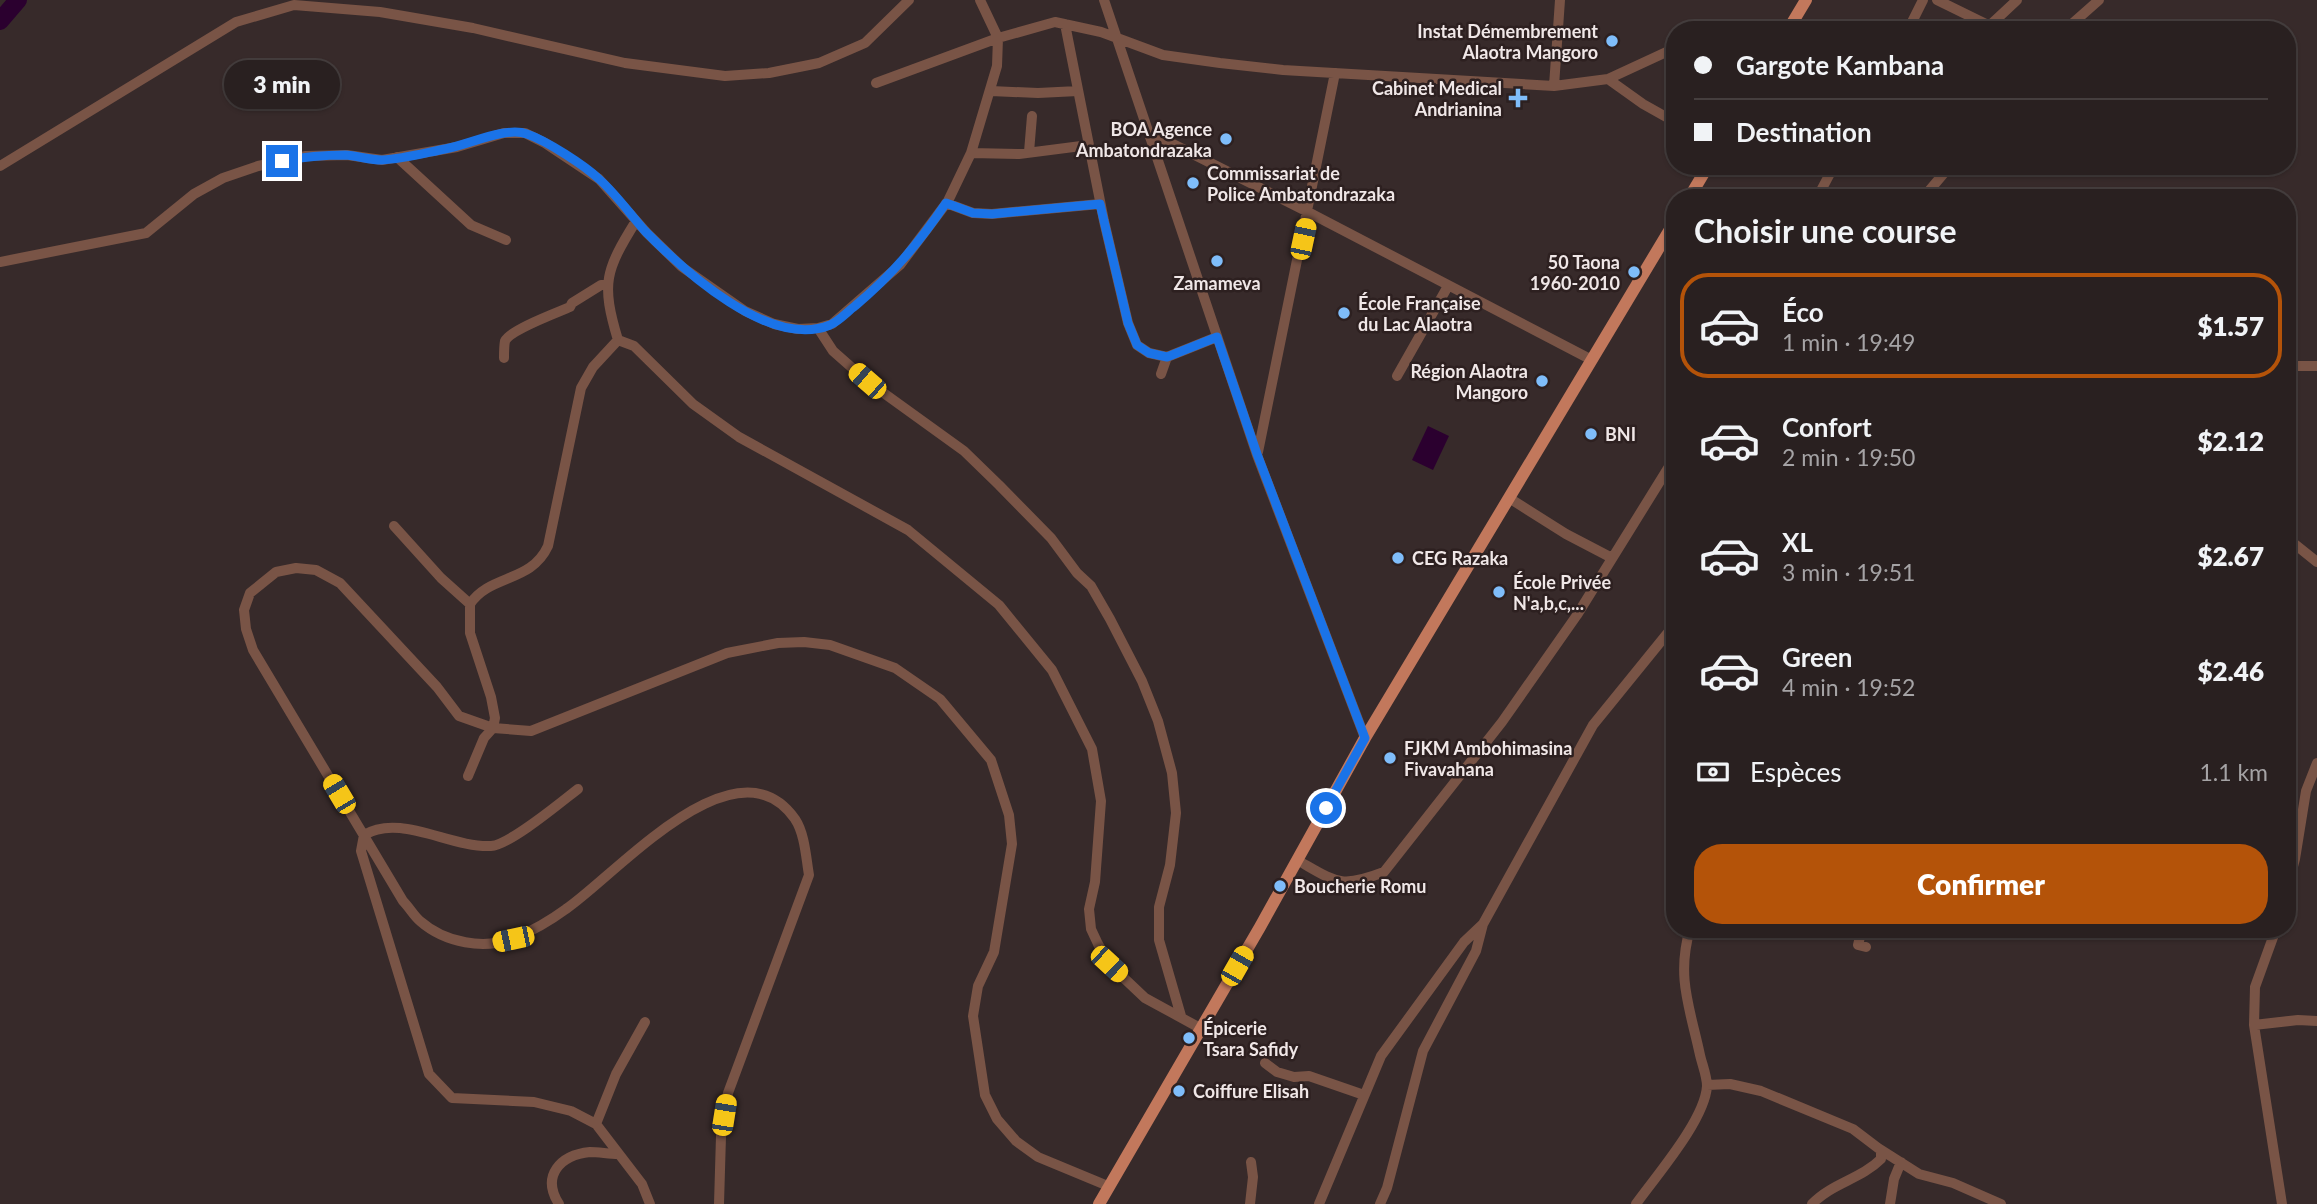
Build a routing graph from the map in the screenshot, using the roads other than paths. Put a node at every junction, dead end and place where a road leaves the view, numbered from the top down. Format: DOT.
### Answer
graph roads {
  1 [pos="909,0"];
  2 [pos="981,0"];
  3 [pos="1104,0"];
  4 [pos="1560,0"];
  5 [pos="1805,0"];
  6 [pos="1923,0"];
  7 [pos="1937,0"];
  8 [pos="2017,0"];
  9 [pos="2099,0"];
  10 [pos="1793,21"];
  11 [pos="1912,21"];
  12 [pos="1974,21"];
  13 [pos="1994,21"];
  14 [pos="2076,21"];
  15 [pos="1065,24"];
  16 [pos="998,38"];
  17 [pos="1116,38"];
  18 [pos="1666,52"];
  19 [pos="1335,73"];
  20 [pos="1608,79"];
  21 [pos="876,83"];
  22 [pos="1554,86"];
  23 [pos="991,90"];
  24 [pos="1078,91"];
  25 [pos="1032,116"];
  26 [pos="1666,117"];
  27 [pos="1149,132"];
  28 [pos="1089,145"];
  29 [pos="1030,152"];
  30 [pos="971,153"];
  31 [pos="397,157"];
  32 [pos="0,166"];
  33 [pos="1942,175"];
  34 [pos="1931,189"];
  35 [pos="946,203"];
  36 [pos="1100,204"];
  37 [pos="1308,212"];
  38 [pos="636,221"];
  39 [pos="1666,236"];
  40 [pos="506,240"];
  41 [pos="0,262"];
  42 [pos="607,285"];
  43 [pos="1448,286"];
  44 [pos="818,328"];
  45 [pos="1217,337"];
  46 [pos="618,340"];
  47 [pos="1167,357"];
  48 [pos="504,358"];
  49 [pos="1590,359"];
  50 [pos="2296,366"];
  51 [pos="2317,366"];
  52 [pos="1161,374"];
  53 [pos="1397,376"];
  54 [pos="1257,454"];
  55 [pos="1666,471"];
  56 [pos="1509,498"];
  57 [pos="394,526"];
  58 [pos="2296,545"];
  59 [pos="1612,558"];
  60 [pos="2317,562"];
  61 [pos="470,604"];
  62 [pos="1666,635"];
  63 [pos="493,728"];
  64 [pos="1365,738"];
  65 [pos="2317,763"];
  66 [pos="468,776"];
  67 [pos="578,789"];
  68 [pos="364,835"];
  69 [pos="2296,852"];
  70 [pos="1297,860"];
  71 [pos="1483,924"];
  72 [pos="1688,938"];
  73 [pos="1860,938"];
  74 [pos="2273,938"];
  75 [pos="1866,947"];
  76 [pos="1181,1016"];
  77 [pos="2317,1021"];
  78 [pos="645,1022"];
  79 [pos="2254,1025"];
  80 [pos="1200,1028"];
  81 [pos="1265,1063"];
  82 [pos="1707,1085"];
  83 [pos="1364,1095"];
  84 [pos="596,1124"];
  85 [pos="1881,1150"];
  86 [pos="618,1154"];
  87 [pos="1251,1162"];
  88 [pos="1901,1162"];
  89 [pos="1108,1186"];
  90 [pos="559,1204"];
  91 [pos="650,1204"];
  92 [pos="719,1204"];
  93 [pos="1099,1204"];
  94 [pos="1250,1204"];
  95 [pos="1320,1204"];
  96 [pos="1380,1204"];
  97 [pos="1636,1204"];
  98 [pos="1812,1204"];
  99 [pos="1891,1204"];
  100 [pos="2001,1204"];
  101 [pos="2282,1204"];
  1 -- 32 [label="street"];
  2 -- 16 [label="street"];
  3 -- 17 [label="street"];
  4 -- 22 [label="street"];
  5 -- 10 [label="main road"];
  6 -- 11 [label="street"];
  7 -- 12 [label="street"];
  8 -- 13 [label="street"];
  9 -- 14 [label="street"];
  15 -- 16 [label="street"];
  15 -- 17 [label="street"];
  15 -- 24 [label="street"];
  16 -- 21 [label="street"];
  16 -- 23 [label="street"];
  17 -- 19 [label="street"];
  17 -- 27 [label="street"];
  18 -- 20 [label="street"];
  19 -- 22 [label="street"];
  19 -- 37 [label="street"];
  20 -- 22 [label="street"];
  20 -- 26 [label="street"];
  23 -- 24 [label="street"];
  23 -- 30 [label="street"];
  24 -- 28 [label="street"];
  25 -- 29 [label="street"];
  27 -- 37 [label="street"];
  27 -- 45 [label="street"];
  28 -- 29 [label="street"];
  28 -- 36 [label="street"];
  29 -- 30 [label="street"];
  30 -- 35 [label="street"];
  31 -- 38 [label="street"];
  31 -- 40 [label="street"];
  31 -- 41 [label="street"];
  33 -- 34 [label="street"];
  35 -- 36 [label="street"];
  35 -- 44 [label="street"];
  36 -- 47 [label="street"];
  37 -- 43 [label="street"];
  37 -- 54 [label="street"];
  38 -- 42 [label="street"];
  38 -- 44 [label="street"];
  39 -- 49 [label="main road"];
  42 -- 46 [label="street"];
  42 -- 48 [label="street"];
  43 -- 49 [label="street"];
  43 -- 53 [label="street"];
  44 -- 76 [label="street"];
  45 -- 47 [label="street"];
  45 -- 54 [label="street"];
  46 -- 61 [label="street"];
  46 -- 76 [label="street"];
  47 -- 52 [label="street"];
  49 -- 56 [label="main road"];
  50 -- 51 [label="street"];
  54 -- 64 [label="street"];
  55 -- 59 [label="street"];
  56 -- 59 [label="street"];
  56 -- 64 [label="main road"];
  57 -- 61 [label="street"];
  58 -- 60 [label="street"];
  59 -- 70 [label="street"];
  61 -- 63 [label="street"];
  62 -- 71 [label="street"];
  63 -- 66 [label="street"];
  63 -- 68 [label="street"];
  63 -- 89 [label="street"];
  64 -- 70 [label="main road"];
  65 -- 69 [label="street"];
  67 -- 68 [label="street"];
  68 -- 84 [label="street"];
  68 -- 92 [label="street"];
  70 -- 80 [label="main road"];
  71 -- 83 [label="street"];
  71 -- 96 [label="street"];
  72 -- 82 [label="street"];
  73 -- 75 [label="street"];
  74 -- 79 [label="street"];
  76 -- 80 [label="street"];
  77 -- 79 [label="street"];
  78 -- 84 [label="street"];
  79 -- 101 [label="street"];
  80 -- 89 [label="main road"];
  81 -- 83 [label="street"];
  82 -- 85 [label="street"];
  82 -- 97 [label="street"];
  83 -- 95 [label="street"];
  84 -- 86 [label="street"];
  85 -- 88 [label="street"];
  85 -- 98 [label="street"];
  86 -- 90 [label="street"];
  86 -- 91 [label="street"];
  87 -- 94 [label="street"];
  88 -- 99 [label="street"];
  88 -- 100 [label="street"];
  89 -- 93 [label="main road"];
}
